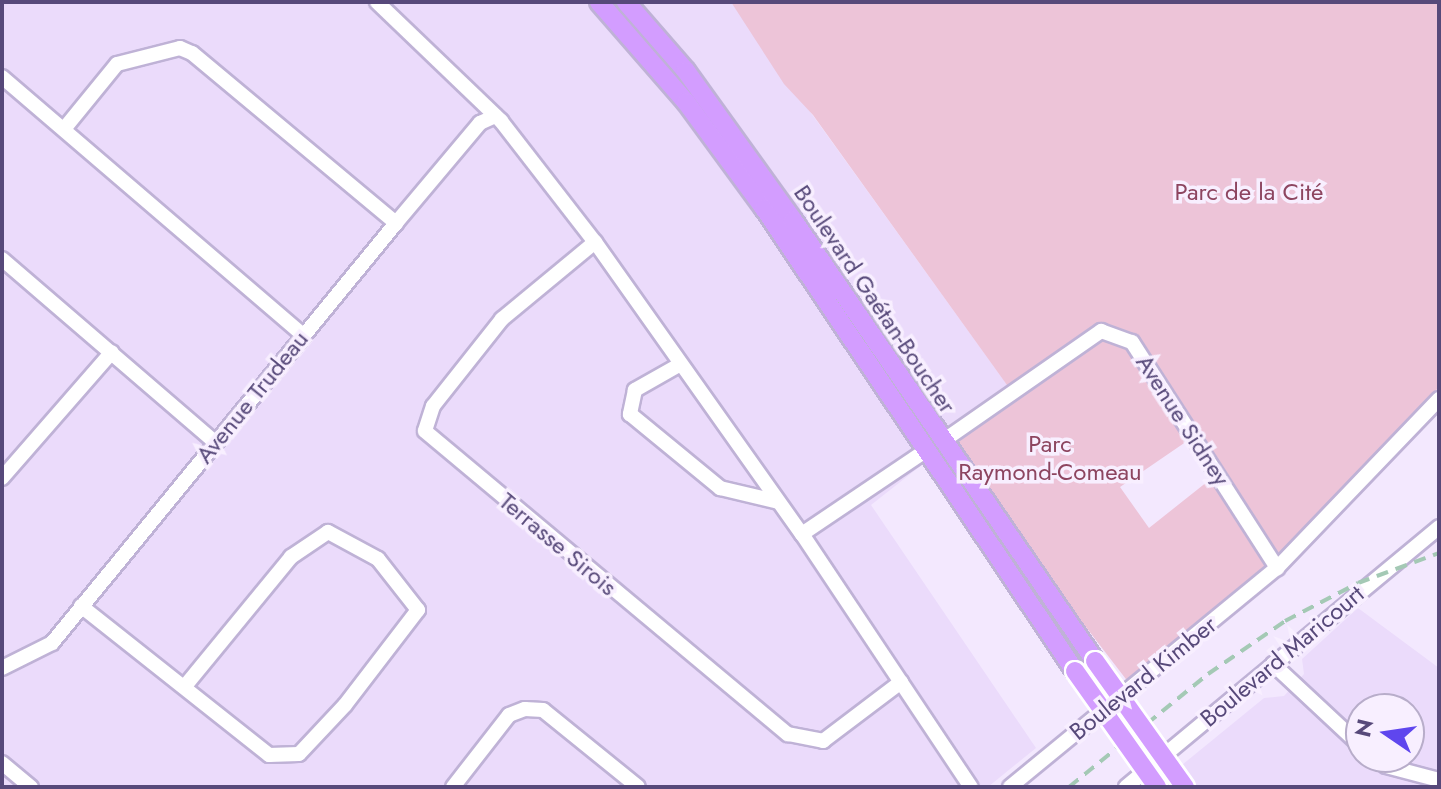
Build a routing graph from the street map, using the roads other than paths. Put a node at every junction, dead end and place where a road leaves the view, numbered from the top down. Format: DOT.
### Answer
graph roads {
  1 [pos="377,2"];
  2 [pos="599,2"];
  3 [pos="626,2"];
  4 [pos="2,77"];
  5 [pos="495,116"];
  6 [pos="64,129"];
  7 [pos="396,223"];
  8 [pos="595,242"];
  9 [pos="2,259"];
  10 [pos="303,335"];
  11 [pos="112,352"];
  12 [pos="679,365"];
  13 [pos="1439,399"];
  14 [pos="943,441"];
  15 [pos="215,442"];
  16 [pos="925,451"];
  17 [pos="2,478"];
  18 [pos="775,501"];
  19 [pos="1439,527"];
  20 [pos="802,534"];
  21 [pos="1277,568"];
  22 [pos="81,606"];
  23 [pos="1273,664"];
  24 [pos="2,668"];
  25 [pos="901,682"];
  26 [pos="185,686"];
  27 [pos="1345,731"];
  28 [pos="2,763"];
  29 [pos="1412,773"];
  30 [pos="1439,780"];
  31 [pos="31,787"];
  32 [pos="453,787"];
  33 [pos="638,787"];
  34 [pos="971,787"];
  35 [pos="1010,787"];
  36 [pos="1126,787"];
  37 [pos="1157,787"];
  38 [pos="1185,787"];
  1 -- 5 [label="street"];
  2 -- 16 [label="main road, Boulevard Gaétan-Boucher"];
  3 -- 14 [label="main road, Boulevard Gaétan-Boucher"];
  4 -- 6 [label="street"];
  5 -- 7 [label="street, Avenue Trudeau"];
  5 -- 8 [label="street"];
  6 -- 7 [label="street"];
  6 -- 10 [label="street"];
  7 -- 10 [label="street, Avenue Trudeau"];
  8 -- 12 [label="street"];
  8 -- 25 [label="street, Terrasse Sirois"];
  9 -- 11 [label="street"];
  10 -- 15 [label="street, Avenue Trudeau"];
  11 -- 15 [label="street"];
  11 -- 17 [label="street"];
  12 -- 18 [label="street"];
  12 -- 18 [label="street"];
  13 -- 21 [label="street, Boulevard Kimber"];
  14 -- 21 [label="street, Avenue Sidney"];
  14 -- 38 [label="main road, Boulevard Gaétan-Boucher, bridge"];
  15 -- 22 [label="street, Avenue Trudeau"];
  16 -- 20 [label="street"];
  16 -- 37 [label="main road, Boulevard Gaétan-Boucher, bridge"];
  18 -- 20 [label="street"];
  19 -- 23 [label="street, Boulevard Maricourt"];
  20 -- 25 [label="street"];
  21 -- 35 [label="street, Boulevard Kimber"];
  22 -- 24 [label="street, Avenue Trudeau"];
  22 -- 26 [label="street"];
  23 -- 27 [label="street"];
  23 -- 36 [label="street, Boulevard Maricourt"];
  25 -- 34 [label="street"];
  26 -- 26 [label="street"];
  28 -- 31 [label="street"];
  29 -- 30 [label="street"];
  32 -- 33 [label="street"];
}
